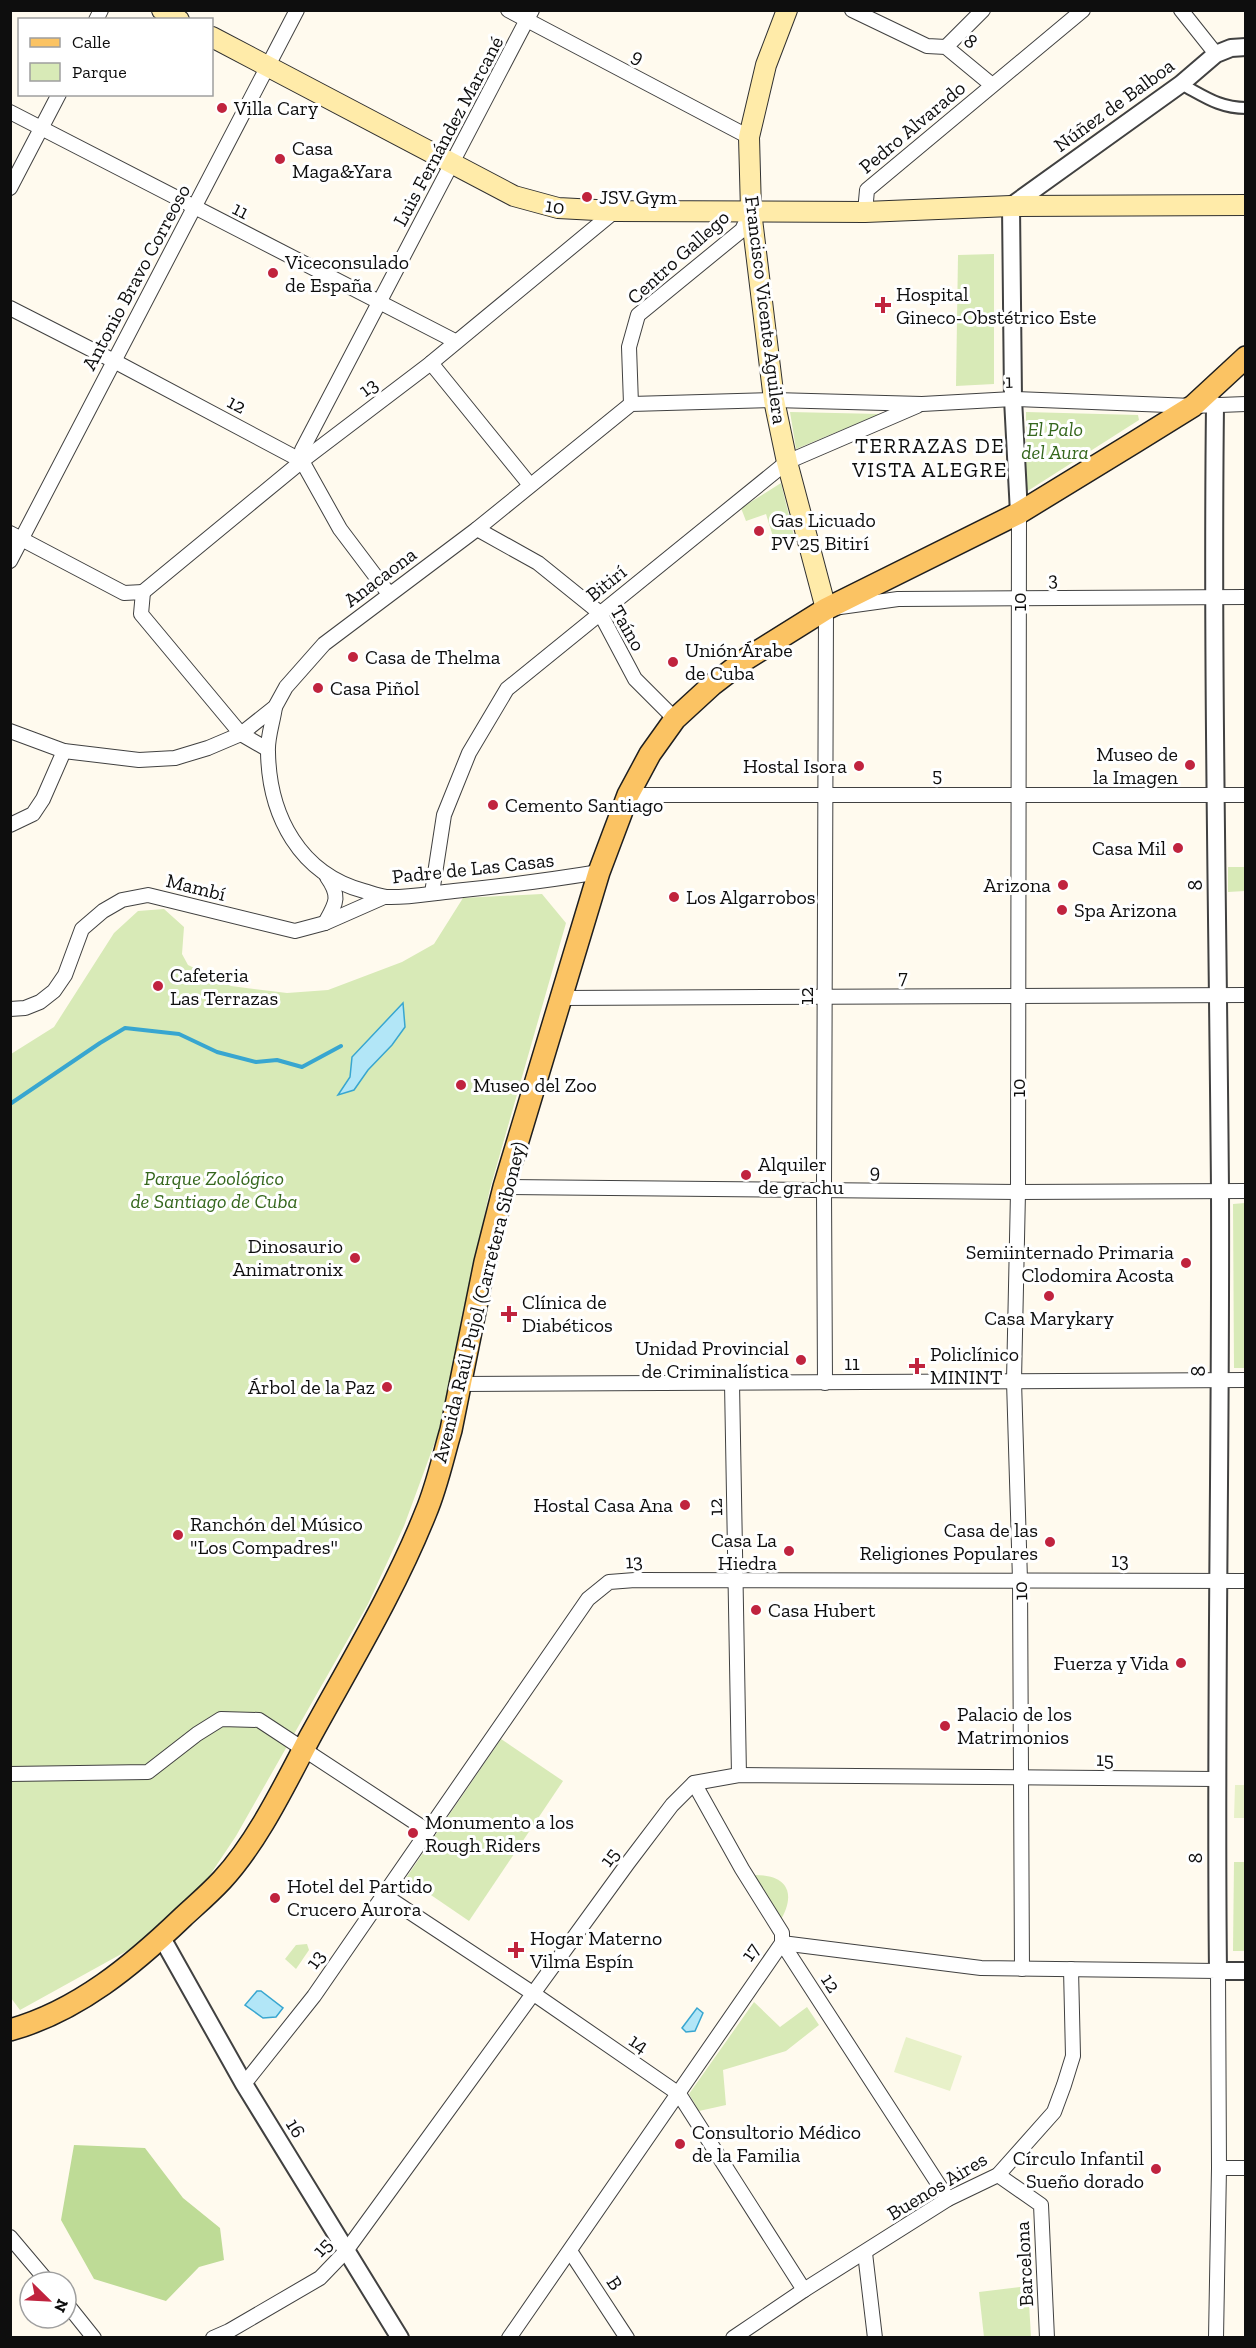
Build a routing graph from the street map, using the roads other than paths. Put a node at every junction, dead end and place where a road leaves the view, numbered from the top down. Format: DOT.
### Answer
graph roads {
  1 [pos="162,10"];
  2 [pos="297,10"];
  3 [pos="508,10"];
  4 [pos="787,10"];
  5 [pos="852,10"];
  6 [pos="983,10"];
  7 [pos="1083,10"];
  8 [pos="1181,10"];
  9 [pos="530,15"];
  10 [pos="176,18"];
  11 [pos="213,38"];
  12 [pos="946,47"];
  13 [pos="1245,47"];
  14 [pos="1216,54"];
  15 [pos="268,68"];
  16 [pos="1181,84"];
  17 [pos="992,85"];
  18 [pos="58,96"];
  19 [pos="1245,108"];
  20 [pos="10,112"];
  21 [pos="42,128"];
  22 [pos="749,136"];
  23 [pos="452,163"];
  24 [pos="10,188"];
  25 [pos="1245,205"];
  26 [pos="1011,206"];
  27 [pos="194,208"];
  28 [pos="615,211"];
  29 [pos="751,211"];
  30 [pos="865,212"];
  31 [pos="380,303"];
  32 [pos="10,308"];
  33 [pos="455,341"];
  34 [pos="1245,357"];
  35 [pos="114,361"];
  36 [pos="431,363"];
  37 [pos="1013,399"];
  38 [pos="774,400"];
  39 [pos="630,404"];
  40 [pos="922,404"];
  41 [pos="1245,404"];
  42 [pos="1215,405"];
  43 [pos="1193,406"];
  44 [pos="302,461"];
  45 [pos="787,462"];
  46 [pos="530,484"];
  47 [pos="1019,513"];
  48 [pos="477,529"];
  49 [pos="16,536"];
  50 [pos="10,561"];
  51 [pos="143,592"];
  52 [pos="389,594"];
  53 [pos="1213,597"];
  54 [pos="1245,597"];
  55 [pos="1019,599"];
  56 [pos="826,609"];
  57 [pos="600,613"];
  58 [pos="275,707"];
  59 [pos="675,719"];
  60 [pos="10,731"];
  61 [pos="240,734"];
  62 [pos="267,749"];
  63 [pos="64,751"];
  64 [pos="628,795"];
  65 [pos="826,795"];
  66 [pos="1018,795"];
  67 [pos="1216,795"];
  68 [pos="1245,795"];
  69 [pos="10,825"];
  70 [pos="599,872"];
  71 [pos="327,877"];
  72 [pos="432,893"];
  73 [pos="384,897"];
  74 [pos="325,923"];
  75 [pos="1216,995"];
  76 [pos="1245,995"];
  77 [pos="1018,996"];
  78 [pos="826,997"];
  79 [pos="561,998"];
  80 [pos="10,1010"];
  81 [pos="504,1187"];
  82 [pos="824,1190"];
  83 [pos="1018,1191"];
  84 [pos="1220,1191"];
  85 [pos="1245,1191"];
  86 [pos="1219,1380"];
  87 [pos="1245,1380"];
  88 [pos="1014,1381"];
  89 [pos="732,1383"];
  90 [pos="825,1383"];
  91 [pos="460,1384"];
  92 [pos="736,1579"];
  93 [pos="1020,1580"];
  94 [pos="1218,1580"];
  95 [pos="1245,1581"];
  96 [pos="303,1750"];
  97 [pos="10,1774"];
  98 [pos="739,1774"];
  99 [pos="1022,1778"];
  100 [pos="1215,1779"];
  101 [pos="694,1783"];
  102 [pos="428,1831"];
  103 [pos="384,1894"];
  104 [pos="162,1938"];
  105 [pos="782,1943"];
  106 [pos="1022,1969"];
  107 [pos="1071,1969"];
  108 [pos="1218,1971"];
  109 [pos="1245,1971"];
  110 [pos="534,1994"];
  111 [pos="10,2030"];
  112 [pos="244,2084"];
  113 [pos="679,2094"];
  114 [pos="1219,2168"];
  115 [pos="1245,2168"];
  116 [pos="998,2175"];
  117 [pos="948,2199"];
  118 [pos="10,2237"];
  119 [pos="346,2251"];
  120 [pos="570,2251"];
  121 [pos="865,2253"];
  122 [pos="38,2270"];
  123 [pos="804,2290"];
  124 [pos="78,2318"];
  125 [pos="94,2337"];
  126 [pos="213,2337"];
  127 [pos="400,2337"];
  128 [pos="510,2337"];
  129 [pos="627,2337"];
  130 [pos="733,2337"];
  131 [pos="875,2337"];
  132 [pos="1047,2337"];
  133 [pos="1216,2337"];
  1 -- 10 [label="main road"];
  2 -- 15 [label="street, Antonio Bravo Correoso"];
  3 -- 9 [label="street, 9"];
  4 -- 22 [label="main road, Francisco Vicente Aguilera"];
  5 -- 12 [label="street, 8"];
  6 -- 12 [label="street"];
  7 -- 17 [label="street, Pedro Alvarado"];
  8 -- 14 [label="street"];
  9 -- 22 [label="street, 9"];
  9 -- 23 [label="street, Luis Fernández Marcané"];
  11 -- 15 [label="main road, 10"];
  12 -- 17 [label="street, 8"];
  13 -- 14 [label="street, Núñez de Balboa"];
  14 -- 16 [label="street, Núñez de Balboa"];
  15 -- 23 [label="main road, 10"];
  15 -- 27 [label="street, Antonio Bravo Correoso"];
  16 -- 19 [label="street"];
  16 -- 26 [label="street, Núñez de Balboa"];
  17 -- 30 [label="street, Pedro Alvarado"];
  18 -- 21 [label="street"];
  20 -- 21 [label="street, 11"];
  21 -- 24 [label="street"];
  21 -- 27 [label="street, 11"];
  22 -- 29 [label="main road, Francisco Vicente Aguilera"];
  23 -- 28 [label="main road, 10"];
  23 -- 31 [label="street, Luis Fernández Marcané"];
  25 -- 26 [label="main road, 10"];
  26 -- 30 [label="main road, 10"];
  26 -- 37 [label="street, 10"];
  27 -- 31 [label="street, 11"];
  27 -- 35 [label="street, Antonio Bravo Correoso"];
  28 -- 29 [label="main road, 10"];
  28 -- 33 [label="street, 13"];
  29 -- 30 [label="main road, 10"];
  29 -- 38 [label="main road, Francisco Vicente Aguilera"];
  29 -- 39 [label="street, Centro Gallego"];
  31 -- 33 [label="street, 11"];
  31 -- 44 [label="street, Luis Fernández Marcané"];
  32 -- 35 [label="street, 12"];
  33 -- 36 [label="street, 13"];
  34 -- 43 [label="main road, Avenida Raúl Pujol (Carretera Siboney)"];
  35 -- 44 [label="street, 12"];
  35 -- 49 [label="street, Antonio Bravo Correoso"];
  36 -- 44 [label="street, 13"];
  36 -- 46 [label="street"];
  37 -- 40 [label="street, 1"];
  37 -- 43 [label="street, 1"];
  37 -- 47 [label="street, 10"];
  38 -- 39 [label="street"];
  38 -- 40 [label="street, 1"];
  38 -- 45 [label="main road, Francisco Vicente Aguilera"];
  39 -- 46 [label="street, Anacaona"];
  40 -- 45 [label="street, Bitirí"];
  41 -- 42 [label="street, 1"];
  42 -- 43 [label="street, 1"];
  42 -- 53 [label="street, 8"];
  43 -- 47 [label="main road, Avenida Raúl Pujol (Carretera Siboney)"];
  44 -- 51 [label="street, 13"];
  44 -- 52 [label="street"];
  45 -- 56 [label="main road, Francisco Vicente Aguilera"];
  45 -- 57 [label="street, Bitirí"];
  46 -- 48 [label="street, Anacaona"];
  47 -- 55 [label="street, 10"];
  47 -- 56 [label="main road, Avenida Raúl Pujol (Carretera Siboney)"];
  48 -- 52 [label="street, Anacaona"];
  48 -- 57 [label="street, Taíno"];
  49 -- 50 [label="street, Antonio Bravo Correoso"];
  49 -- 51 [label="street"];
  51 -- 61 [label="street"];
  52 -- 58 [label="street, Anacaona"];
  53 -- 54 [label="street, 3"];
  53 -- 55 [label="street, 3"];
  53 -- 67 [label="street, 8"];
  55 -- 56 [label="street, 3"];
  55 -- 66 [label="street, 10"];
  56 -- 59 [label="main road, Avenida Raúl Pujol (Carretera Siboney)"];
  56 -- 65 [label="street, 12"];
  57 -- 59 [label="street, Taíno"];
  57 -- 72 [label="street, Bitirí"];
  58 -- 61 [label="street, Anacaona"];
  58 -- 62 [label="street, Padre de Las Casas"];
  59 -- 64 [label="main road, Avenida Raúl Pujol (Carretera Siboney)"];
  60 -- 63 [label="street, Anacaona"];
  61 -- 62 [label="street"];
  61 -- 63 [label="street, Anacaona"];
  62 -- 71 [label="street, Padre de Las Casas"];
  63 -- 69 [label="street"];
  64 -- 65 [label="street, 5"];
  64 -- 70 [label="main road, Avenida Raúl Pujol (Carretera Siboney)"];
  65 -- 66 [label="street, 5"];
  65 -- 78 [label="street, 12"];
  66 -- 67 [label="street, 5"];
  66 -- 77 [label="street, 10"];
  67 -- 68 [label="street, 5"];
  67 -- 75 [label="street, 8"];
  70 -- 72 [label="street, Padre de Las Casas"];
  70 -- 79 [label="main road, Avenida Raúl Pujol (Carretera Siboney)"];
  71 -- 73 [label="street, Padre de Las Casas"];
  71 -- 74 [label="street"];
  72 -- 73 [label="street, Padre de Las Casas"];
  73 -- 74 [label="street, Mambí"];
  74 -- 80 [label="street, Mambí"];
  75 -- 76 [label="street, 7"];
  75 -- 77 [label="street, 7"];
  75 -- 84 [label="street, 8"];
  77 -- 78 [label="street, 7"];
  77 -- 83 [label="street, 10"];
  78 -- 79 [label="street, 7"];
  78 -- 82 [label="street, 12"];
  79 -- 81 [label="main road, Avenida Raúl Pujol (Carretera Siboney)"];
  81 -- 82 [label="street, 9"];
  81 -- 91 [label="main road, Avenida Raúl Pujol (Carretera Siboney)"];
  82 -- 83 [label="street, 9"];
  82 -- 90 [label="street, 12"];
  83 -- 84 [label="street, 9"];
  83 -- 88 [label="street, 10"];
  84 -- 85 [label="street, 9"];
  84 -- 86 [label="street, 8"];
  86 -- 87 [label="street, 11"];
  86 -- 88 [label="street, 11"];
  86 -- 94 [label="street, 8"];
  88 -- 90 [label="street, 11"];
  88 -- 93 [label="street, 10"];
  89 -- 90 [label="street, 11"];
  89 -- 91 [label="street, 11"];
  89 -- 92 [label="street, 12"];
  91 -- 96 [label="main road, Avenida Raúl Pujol (Carretera Siboney)"];
  92 -- 93 [label="street, 13"];
  92 -- 98 [label="street, 12"];
  92 -- 102 [label="street, 13"];
  93 -- 94 [label="street, 13"];
  93 -- 99 [label="street, 10"];
  94 -- 95 [label="street, 13"];
  94 -- 100 [label="street, 8"];
  96 -- 97 [label="street"];
  96 -- 102 [label="street"];
  96 -- 104 [label="main road, Avenida Raúl Pujol (Carretera Siboney)"];
  98 -- 99 [label="street, 15"];
  98 -- 101 [label="street, 15"];
  99 -- 100 [label="street, 15"];
  99 -- 106 [label="street, 10"];
  100 -- 108 [label="street, 8"];
  101 -- 105 [label="street, 12"];
  101 -- 110 [label="street, 15"];
  102 -- 103 [label="street, 13"];
  103 -- 110 [label="street, 14"];
  103 -- 112 [label="street, 13"];
  104 -- 111 [label="main road, Avenida Raúl Pujol (Carretera Siboney)"];
  104 -- 112 [label="street, 16"];
  105 -- 106 [label="street, 17"];
  105 -- 113 [label="street, 17"];
  105 -- 117 [label="street, 12"];
  106 -- 107 [label="street, 17"];
  107 -- 108 [label="street, 17"];
  107 -- 116 [label="street, Buenos Aires"];
  108 -- 109 [label="street, 17"];
  108 -- 114 [label="street, 8"];
  110 -- 113 [label="street, 14"];
  110 -- 119 [label="street, 15"];
  112 -- 119 [label="street, 16"];
  113 -- 120 [label="street, 17"];
  113 -- 123 [label="street, 14"];
  114 -- 115 [label="street"];
  114 -- 133 [label="street, 8"];
  116 -- 117 [label="street, Buenos Aires"];
  116 -- 132 [label="street, Barcelona"];
  117 -- 121 [label="street, Buenos Aires"];
  118 -- 122 [label="street"];
  119 -- 126 [label="street, 15"];
  119 -- 127 [label="street, 16"];
  120 -- 128 [label="street, 17"];
  120 -- 129 [label="street, B"];
  121 -- 123 [label="street, Buenos Aires"];
  121 -- 131 [label="street"];
  123 -- 130 [label="street, Buenos Aires"];
  124 -- 125 [label="street"];
}
